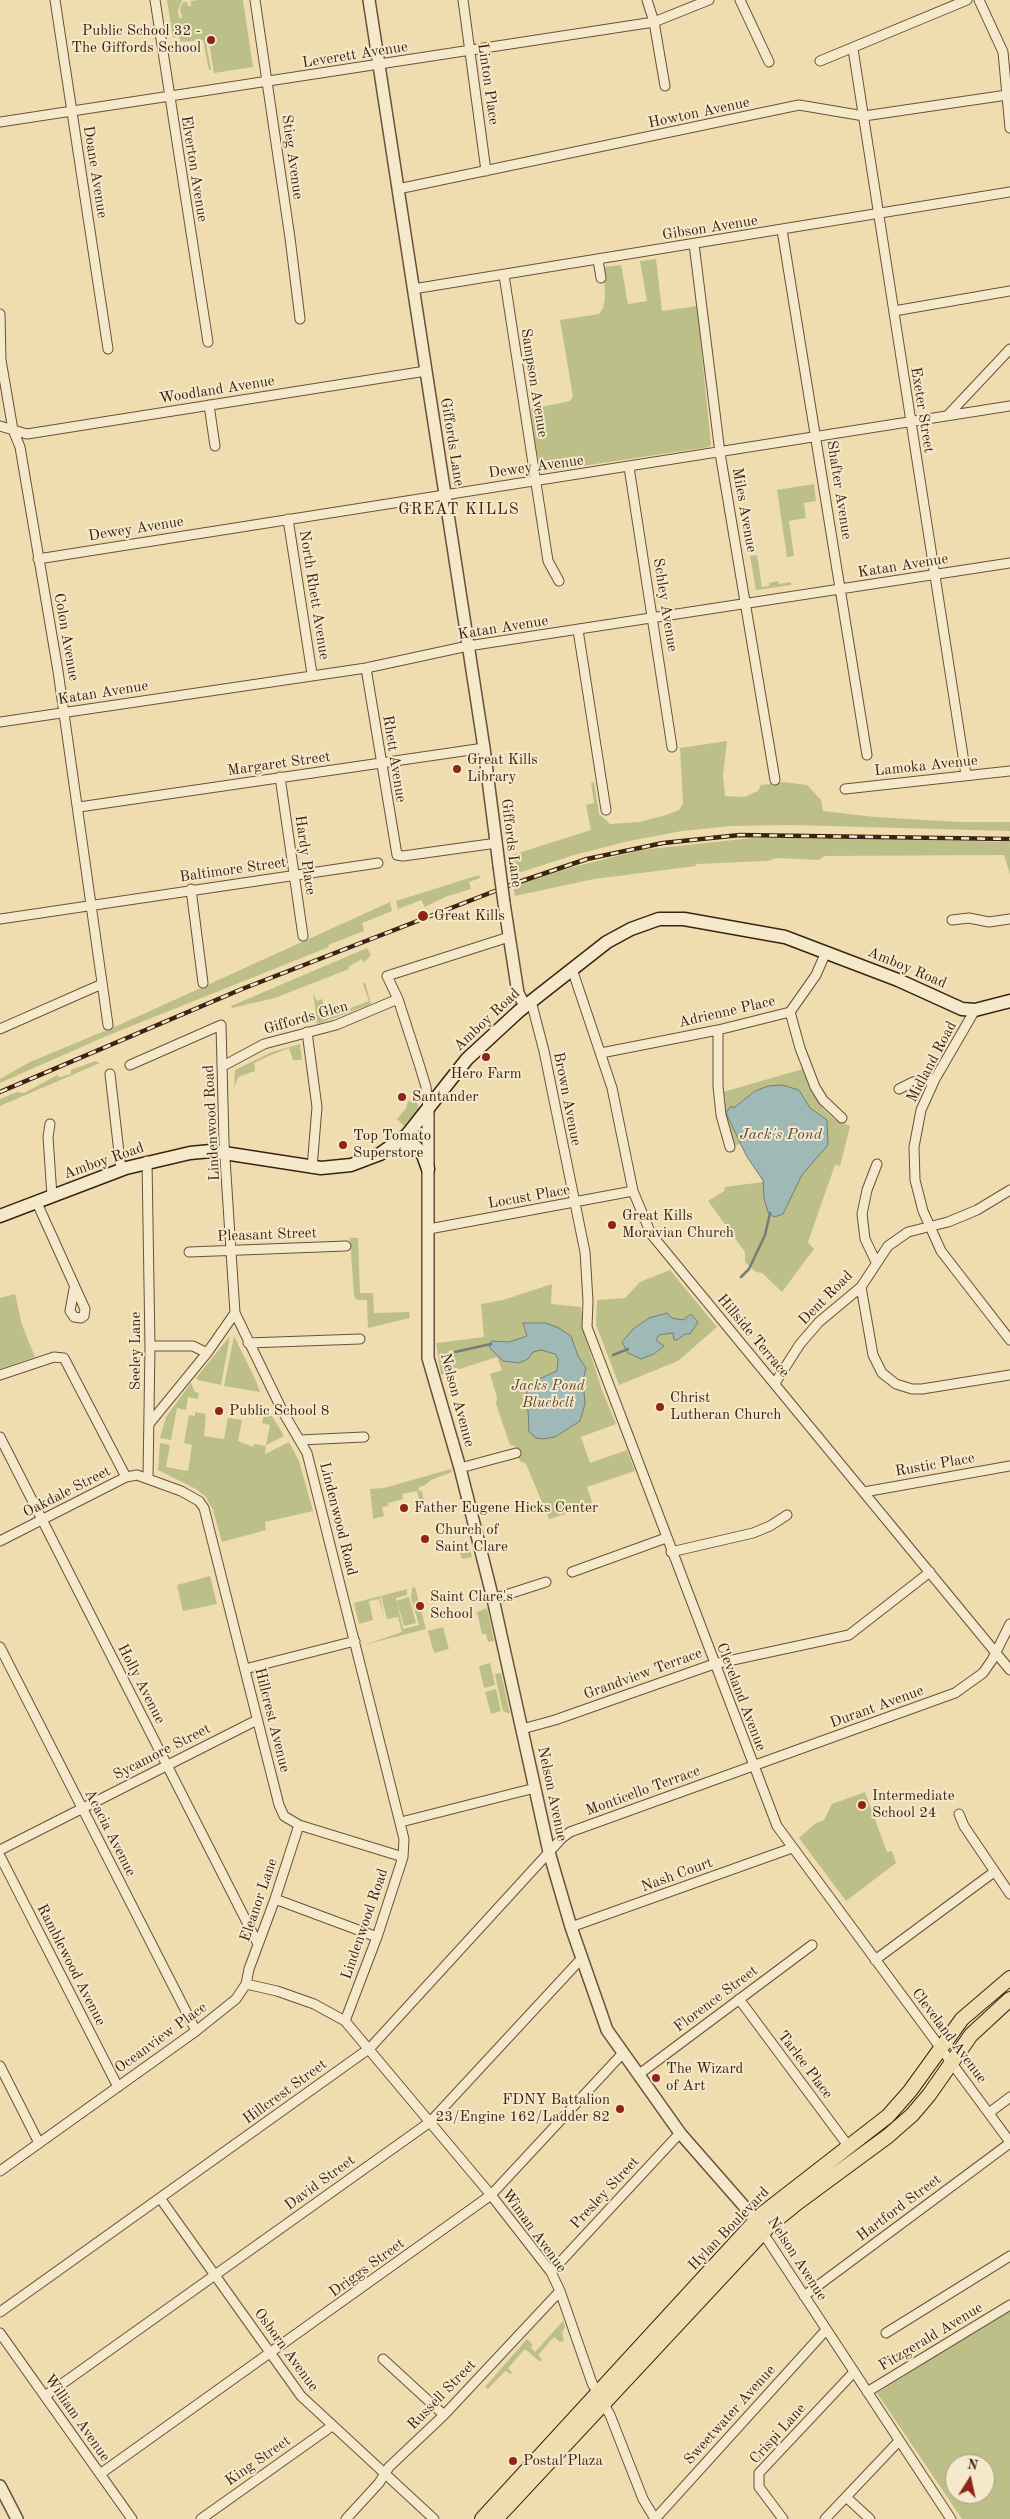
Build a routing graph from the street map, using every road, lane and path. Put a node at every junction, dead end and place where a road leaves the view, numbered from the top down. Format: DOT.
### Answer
graph roads {
  1 [pos="55,0"];
  2 [pos="155,0"];
  3 [pos="255,0"];
  4 [pos="369,0"];
  5 [pos="463,0"];
  6 [pos="647,0"];
  7 [pos="709,0"];
  8 [pos="740,0"];
  9 [pos="967,0"];
  10 [pos="980,0"];
  11 [pos="654,22"];
  12 [pos="853,49"];
  13 [pos="469,51"];
  14 [pos="820,61"];
  15 [pos="769,62"];
  16 [pos="379,65"];
  17 [pos="267,82"];
  18 [pos="664,86"];
  19 [pos="1008,95"];
  20 [pos="169,97"];
  21 [pos="72,112"];
  22 [pos="864,116"];
  23 [pos="0,122"];
  24 [pos="1010,128"];
  25 [pos="486,172"];
  26 [pos="398,189"];
  27 [pos="1010,192"];
  28 [pos="880,214"];
  29 [pos="782,230"];
  30 [pos="694,244"];
  31 [pos="598,260"];
  32 [pos="504,275"];
  33 [pos="602,278"];
  34 [pos="413,289"];
  35 [pos="1010,291"];
  36 [pos="894,311"];
  37 [pos="0,314"];
  38 [pos="300,319"];
  39 [pos="208,342"];
  40 [pos="108,349"];
  41 [pos="1010,349"];
  42 [pos="426,371"];
  43 [pos="209,405"];
  44 [pos="1010,406"];
  45 [pos="948,415"];
  46 [pos="910,421"];
  47 [pos="0,426"];
  48 [pos="13,430"];
  49 [pos="816,436"];
  50 [pos="215,446"];
  51 [pos="720,453"];
  52 [pos="629,467"];
  53 [pos="536,480"];
  54 [pos="445,495"];
  55 [pos="288,520"];
  56 [pos="38,559"];
  57 [pos="1010,563"];
  58 [pos="934,575"];
  59 [pos="559,581"];
  60 [pos="840,589"];
  61 [pos="746,604"];
  62 [pos="654,618"];
  63 [pos="578,630"];
  64 [pos="468,646"];
  65 [pos="366,668"];
  66 [pos="312,674"];
  67 [pos="64,713"];
  68 [pos="0,722"];
  69 [pos="484,748"];
  70 [pos="672,748"];
  71 [pos="867,755"];
  72 [pos="380,763"];
  73 [pos="1010,771"];
  74 [pos="966,775"];
  75 [pos="280,778"];
  76 [pos="775,780"];
  77 [pos="845,789"];
  78 [pos="79,807"];
  79 [pos="606,810"];
  80 [pos="497,842"];
  81 [pos="378,863"];
  82 [pos="294,875"];
  83 [pos="191,889"];
  84 [pos="92,904"];
  85 [pos="0,919"];
  86 [pos="1010,919"];
  87 [pos="952,920"];
  88 [pos="303,936"];
  89 [pos="509,937"];
  90 [pos="826,952"];
  91 [pos="572,969"];
  92 [pos="203,983"];
  93 [pos="102,984"];
  94 [pos="398,999"];
  95 [pos="1010,1001"];
  96 [pos="528,1003"];
  97 [pos="976,1010"];
  98 [pos="790,1012"];
  99 [pos="108,1025"];
  100 [pos="0,1029"];
  101 [pos="718,1030"];
  102 [pos="307,1032"];
  103 [pos="601,1053"];
  104 [pos="130,1065"];
  105 [pos="223,1066"];
  106 [pos="110,1074"];
  107 [pos="935,1079"];
  108 [pos="898,1089"];
  109 [pos="428,1110"];
  110 [pos="842,1118"];
  111 [pos="50,1124"];
  112 [pos="395,1145"];
  113 [pos="730,1147"];
  114 [pos="226,1154"];
  115 [pos="147,1161"];
  116 [pos="878,1164"];
  117 [pos="312,1168"];
  118 [pos="428,1169"];
  119 [pos="121,1170"];
  120 [pos="1010,1190"];
  121 [pos="634,1191"];
  122 [pos="52,1196"];
  123 [pos="37,1203"];
  124 [pos="574,1203"];
  125 [pos="0,1216"];
  126 [pos="930,1226"];
  127 [pos="429,1229"];
  128 [pos="346,1246"];
  129 [pos="231,1250"];
  130 [pos="189,1252"];
  131 [pos="876,1262"];
  132 [pos="861,1287"];
  133 [pos="74,1289"];
  134 [pos="235,1313"];
  135 [pos="360,1340"];
  136 [pos="1010,1340"];
  137 [pos="248,1343"];
  138 [pos="150,1346"];
  139 [pos="206,1353"];
  140 [pos="0,1375"];
  141 [pos="1010,1375"];
  142 [pos="775,1383"];
  143 [pos="149,1424"];
  144 [pos="0,1437"];
  145 [pos="364,1437"];
  146 [pos="300,1440"];
  147 [pos="516,1453"];
  148 [pos="1010,1466"];
  149 [pos="460,1468"];
  150 [pos="126,1477"];
  151 [pos="148,1477"];
  152 [pos="864,1492"];
  153 [pos="787,1515"];
  154 [pos="42,1520"];
  155 [pos="666,1538"];
  156 [pos="0,1541"];
  157 [pos="671,1552"];
  158 [pos="572,1572"];
  159 [pos="930,1572"];
  160 [pos="546,1582"];
  161 [pos="493,1599"];
  162 [pos="1010,1624"];
  163 [pos="355,1641"];
  164 [pos="0,1647"];
  165 [pos="996,1652"];
  166 [pos="714,1664"];
  167 [pos="244,1669"];
  168 [pos="1010,1670"];
  169 [pos="257,1720"];
  170 [pos="522,1730"];
  171 [pos="167,1765"];
  172 [pos="752,1766"];
  173 [pos="536,1788"];
  174 [pos="82,1808"];
  175 [pos="959,1814"];
  176 [pos="401,1822"];
  177 [pos="298,1825"];
  178 [pos="792,1848"];
  179 [pos="0,1850"];
  180 [pos="550,1852"];
  181 [pos="0,1856"];
  182 [pos="402,1856"];
  183 [pos="994,1872"];
  184 [pos="1010,1894"];
  185 [pos="275,1899"];
  186 [pos="571,1927"];
  187 [pos="377,1937"];
  188 [pos="258,1944"];
  189 [pos="812,1945"];
  190 [pos="581,1959"];
  191 [pos="875,1960"];
  192 [pos="1010,1978"];
  193 [pos="246,1984"];
  194 [pos="739,1999"];
  195 [pos="1010,1999"];
  196 [pos="345,2021"];
  197 [pos="196,2031"];
  198 [pos="940,2047"];
  199 [pos="370,2048"];
  200 [pos="623,2053"];
  201 [pos="952,2062"];
  202 [pos="0,2066"];
  203 [pos="638,2075"];
  204 [pos="118,2087"];
  205 [pos="1010,2097"];
  206 [pos="989,2112"];
  207 [pos="430,2122"];
  208 [pos="680,2133"];
  209 [pos="1010,2142"];
  210 [pos="39,2143"];
  211 [pos="848,2147"];
  212 [pos="0,2171"];
  213 [pos="491,2195"];
  214 [pos="160,2198"];
  215 [pos="759,2227"];
  216 [pos="1010,2256"];
  217 [pos="551,2272"];
  218 [pos="215,2276"];
  219 [pos="560,2291"];
  220 [pos="804,2296"];
  221 [pos="1010,2305"];
  222 [pos="0,2312"];
  223 [pos="826,2330"];
  224 [pos="0,2333"];
  225 [pos="886,2333"];
  226 [pos="270,2353"];
  227 [pos="383,2359"];
  228 [pos="854,2372"];
  229 [pos="867,2392"];
  230 [pos="45,2396"];
  231 [pos="600,2398"];
  232 [pos="444,2415"];
  233 [pos="332,2426"];
  234 [pos="899,2441"];
  235 [pos="100,2474"];
  236 [pos="384,2474"];
  237 [pos="0,2486"];
  238 [pos="846,2496"];
  239 [pos="499,2518"];
  240 [pos="17,2519"];
  241 [pos="132,2519"];
  242 [pos="201,2519"];
  243 [pos="346,2519"];
  244 [pos="434,2519"];
  245 [pos="482,2519"];
  246 [pos="655,2519"];
  247 [pos="783,2519"];
  248 [pos="825,2519"];
  249 [pos="870,2519"];
  250 [pos="951,2519"];
  1 -- 21 [label="street, Doane Avenue"];
  2 -- 20 [label="street, Elverton Avenue"];
  3 -- 17 [label="street, Stieg Avenue"];
  4 -- 16 [label="street, Giffords Lane"];
  5 -- 13 [label="street, Linton Place"];
  6 -- 11 [label="street"];
  7 -- 11 [label="street, Leverett Avenue"];
  8 -- 15 [label="street"];
  9 -- 12 [label="street"];
  10 -- 19 [label="street"];
  11 -- 13 [label="street, Leverett Avenue"];
  11 -- 18 [label="street"];
  12 -- 14 [label="street"];
  12 -- 22 [label="street, Exeter Street"];
  13 -- 16 [label="street, Leverett Avenue"];
  13 -- 25 [label="street, Linton Place"];
  16 -- 17 [label="street, Leverett Avenue"];
  16 -- 26 [label="street, Giffords Lane"];
  17 -- 20 [label="street, Leverett Avenue"];
  17 -- 38 [label="street, Stieg Avenue"];
  19 -- 22 [label="street, Howton Avenue"];
  19 -- 24 [label="street"];
  20 -- 21 [label="street, Leverett Avenue"];
  20 -- 39 [label="street, Elverton Avenue"];
  21 -- 23 [label="street, Leverett Avenue"];
  21 -- 40 [label="street, Doane Avenue"];
  22 -- 25 [label="street, Howton Avenue"];
  22 -- 28 [label="street, Exeter Street"];
  25 -- 26 [label="street, Howton Avenue"];
  26 -- 34 [label="street, Giffords Lane"];
  27 -- 28 [label="street, Gibson Avenue"];
  28 -- 29 [label="street, Gibson Avenue"];
  28 -- 36 [label="street, Exeter Street"];
  29 -- 30 [label="street, Gibson Avenue"];
  29 -- 49 [label="street, Shafter Avenue"];
  30 -- 31 [label="street, Gibson Avenue"];
  30 -- 51 [label="street, Miles Avenue"];
  31 -- 32 [label="street, Gibson Avenue"];
  31 -- 33 [label="street"];
  32 -- 34 [label="street, Gibson Avenue"];
  32 -- 53 [label="street, Sampson Avenue"];
  34 -- 42 [label="street, Giffords Lane"];
  35 -- 36 [label="street"];
  36 -- 46 [label="street, Exeter Street"];
  37 -- 48 [label="street, Colon Avenue"];
  41 -- 45 [label="street"];
  42 -- 43 [label="street, Woodland Avenue"];
  42 -- 54 [label="street, Giffords Lane"];
  43 -- 48 [label="street, Woodland Avenue"];
  43 -- 50 [label="street"];
  44 -- 45 [label="street, Dewey Avenue"];
  45 -- 46 [label="street, Dewey Avenue"];
  46 -- 49 [label="street, Dewey Avenue"];
  46 -- 58 [label="street, Exeter Street"];
  47 -- 48 [label="street, Woodland Avenue"];
  48 -- 56 [label="street, Colon Avenue"];
  49 -- 51 [label="street, Dewey Avenue"];
  49 -- 60 [label="street, Shafter Avenue"];
  51 -- 52 [label="street, Dewey Avenue"];
  51 -- 61 [label="street, Miles Avenue"];
  52 -- 53 [label="street, Dewey Avenue"];
  52 -- 62 [label="street, Schley Avenue"];
  53 -- 54 [label="street, Dewey Avenue"];
  53 -- 59 [label="street, Sampson Avenue"];
  54 -- 55 [label="street, Dewey Avenue"];
  54 -- 64 [label="street, Giffords Lane"];
  55 -- 56 [label="street, Dewey Avenue"];
  55 -- 66 [label="street, North Rhett Avenue"];
  56 -- 67 [label="street, Colon Avenue"];
  57 -- 58 [label="street, Katan Avenue"];
  58 -- 60 [label="street, Katan Avenue"];
  58 -- 74 [label="street, Exeter Street"];
  60 -- 61 [label="street, Katan Avenue"];
  60 -- 71 [label="street, Shafter Avenue"];
  61 -- 62 [label="street, Katan Avenue"];
  61 -- 76 [label="street, Miles Avenue"];
  62 -- 63 [label="street, Katan Avenue"];
  62 -- 70 [label="street, Schley Avenue"];
  63 -- 64 [label="street, Katan Avenue"];
  63 -- 79 [label="street"];
  64 -- 65 [label="street, Katan Avenue"];
  64 -- 69 [label="street, Giffords Lane"];
  65 -- 66 [label="street, Katan Avenue"];
  65 -- 72 [label="street, Rhett Avenue"];
  66 -- 67 [label="street, Katan Avenue"];
  67 -- 68 [label="street, Katan Avenue"];
  67 -- 78 [label="street, Colon Avenue"];
  69 -- 72 [label="street, Margaret Street"];
  69 -- 80 [label="street, Giffords Lane"];
  72 -- 75 [label="street, Margaret Street"];
  72 -- 80 [label="street, Rhett Avenue"];
  73 -- 74 [label="street, Lamoka Avenue"];
  74 -- 77 [label="street, Lamoka Avenue"];
  75 -- 78 [label="street, Margaret Street"];
  75 -- 82 [label="street, Hardy Place"];
  78 -- 84 [label="street, Colon Avenue"];
  80 -- 89 [label="street, Giffords Lane, bridge"];
  81 -- 82 [label="street, Baltimore Street"];
  82 -- 83 [label="street, Baltimore Street"];
  82 -- 88 [label="street, Hardy Place"];
  83 -- 84 [label="street, Baltimore Street"];
  83 -- 92 [label="street"];
  84 -- 85 [label="street"];
  84 -- 93 [label="street, Colon Avenue"];
  86 -- 87 [label="street"];
  89 -- 94 [label="street, Nelson Avenue"];
  89 -- 96 [label="street, Giffords Lane"];
  90 -- 91 [label="main road, Amboy Road"];
  90 -- 97 [label="main road, Amboy Road"];
  90 -- 98 [label="street, Adrienne Place"];
  91 -- 96 [label="main road, Amboy Road"];
  91 -- 103 [label="street, Hillside Terrace"];
  93 -- 99 [label="street, Colon Avenue"];
  93 -- 100 [label="street"];
  94 -- 102 [label="street, Giffords Glen"];
  94 -- 109 [label="street, Nelson Avenue"];
  95 -- 97 [label="main road, Amboy Road"];
  96 -- 109 [label="main road, Amboy Road"];
  96 -- 124 [label="street, Brown Avenue"];
  97 -- 107 [label="street, Midland Road"];
  98 -- 101 [label="street, Adrienne Place"];
  98 -- 110 [label="street"];
  101 -- 103 [label="street, Adrienne Place"];
  101 -- 113 [label="street"];
  102 -- 105 [label="street, Giffords Glen"];
  102 -- 117 [label="street"];
  103 -- 121 [label="street, Hillside Terrace"];
  104 -- 105 [label="street, Lindenwood Road"];
  105 -- 114 [label="street, Lindenwood Road"];
  106 -- 119 [label="street"];
  107 -- 108 [label="street"];
  107 -- 126 [label="street, Midland Road"];
  109 -- 112 [label="main road, Amboy Road"];
  109 -- 118 [label="street, Nelson Avenue"];
  111 -- 122 [label="street"];
  112 -- 117 [label="main road, Amboy Road"];
  112 -- 118 [label="main road"];
  114 -- 115 [label="main road, Amboy Road"];
  114 -- 117 [label="main road, Amboy Road"];
  114 -- 129 [label="street, Lindenwood Road"];
  115 -- 119 [label="main road, Amboy Road"];
  115 -- 138 [label="street, Seeley Lane"];
  116 -- 131 [label="street"];
  118 -- 127 [label="street, Nelson Avenue"];
  119 -- 122 [label="main road, Amboy Road"];
  120 -- 126 [label="street, Dent Road"];
  121 -- 124 [label="street, Locust Place"];
  121 -- 142 [label="street, Hillside Terrace"];
  122 -- 123 [label="main road, Amboy Road"];
  123 -- 125 [label="main road, Amboy Road"];
  123 -- 133 [label="street"];
  124 -- 127 [label="street, Locust Place"];
  124 -- 155 [label="street, Cleveland Avenue"];
  126 -- 131 [label="street, Dent Road"];
  126 -- 136 [label="street, Midland Road"];
  127 -- 149 [label="street, Nelson Avenue"];
  128 -- 129 [label="street, Pleasant Street"];
  129 -- 130 [label="street, Pleasant Street"];
  129 -- 134 [label="street, Lindenwood Road"];
  131 -- 132 [label="street, Dent Road"];
  132 -- 141 [label="street"];
  132 -- 142 [label="street, Dent Road"];
  134 -- 137 [label="street, Lindenwood Road"];
  134 -- 139 [label="street"];
  135 -- 137 [label="street"];
  137 -- 146 [label="street, Lindenwood Road"];
  138 -- 139 [label="street"];
  138 -- 143 [label="street, Seeley Lane"];
  139 -- 143 [label="street"];
  140 -- 150 [label="street"];
  142 -- 152 [label="street, Hillside Terrace"];
  143 -- 151 [label="street, Seeley Lane"];
  144 -- 154 [label="street, Holly Avenue"];
  145 -- 146 [label="street"];
  146 -- 163 [label="street, Lindenwood Road"];
  147 -- 149 [label="street"];
  148 -- 152 [label="street, Rustic Place"];
  149 -- 161 [label="street, Nelson Avenue"];
  150 -- 151 [label="street, Oakdale Street"];
  150 -- 154 [label="street, Oakdale Street"];
  151 -- 167 [label="street, Hillcrest Avenue"];
  152 -- 159 [label="street, Hillside Terrace"];
  153 -- 157 [label="street"];
  154 -- 156 [label="street, Oakdale Street"];
  154 -- 171 [label="street, Holly Avenue"];
  155 -- 157 [label="street, Cleveland Avenue"];
  155 -- 158 [label="street"];
  157 -- 166 [label="street, Cleveland Avenue"];
  159 -- 165 [label="street, Hillside Terrace"];
  159 -- 166 [label="street, Grandview Terrace"];
  160 -- 161 [label="street"];
  161 -- 170 [label="street, Nelson Avenue"];
  162 -- 165 [label="street, Durant Avenue"];
  163 -- 167 [label="street"];
  163 -- 176 [label="street, Lindenwood Road"];
  164 -- 174 [label="street, Acacia Avenue"];
  165 -- 168 [label="street, Hillside Terrace"];
  165 -- 172 [label="street, Durant Avenue"];
  166 -- 170 [label="street, Grandview Terrace"];
  166 -- 172 [label="street, Cleveland Avenue"];
  167 -- 169 [label="street, Hillcrest Avenue"];
  169 -- 171 [label="street, Sycamore Street"];
  169 -- 177 [label="street, Hillcrest Avenue"];
  170 -- 173 [label="street, Nelson Avenue"];
  171 -- 174 [label="street, Sycamore Street"];
  171 -- 188 [label="street, Holly Avenue"];
  172 -- 178 [label="street, Cleveland Avenue"];
  172 -- 180 [label="street, Monticello Terrace"];
  173 -- 176 [label="street"];
  173 -- 180 [label="street, Nelson Avenue"];
  174 -- 179 [label="street, Sycamore Street"];
  174 -- 197 [label="street, Acacia Avenue"];
  175 -- 183 [label="street"];
  176 -- 182 [label="street, Lindenwood Road"];
  177 -- 182 [label="street, Hillcrest Avenue"];
  177 -- 185 [label="street, Eleanor Lane"];
  178 -- 186 [label="street, Nash Court"];
  178 -- 191 [label="street, Cleveland Avenue"];
  180 -- 186 [label="street, Nelson Avenue"];
  180 -- 199 [label="street, Hillcrest Street"];
  181 -- 204 [label="street, Ramblewood Avenue"];
  182 -- 187 [label="street, Lindenwood Road"];
  183 -- 184 [label="street"];
  183 -- 191 [label="street"];
  185 -- 187 [label="street"];
  185 -- 188 [label="street, Eleanor Lane"];
  186 -- 190 [label="street, Nelson Avenue"];
  187 -- 196 [label="street, Lindenwood Road"];
  188 -- 193 [label="street, Eleanor Lane"];
  189 -- 194 [label="street, Florence Street"];
  190 -- 200 [label="street, Nelson Avenue"];
  190 -- 207 [label="street, David Street"];
  191 -- 198 [label="street, Cleveland Avenue"];
  192 -- 198 [label="main road, Hylan Boulevard"];
  193 -- 196 [label="street"];
  193 -- 197 [label="street, Oceanview Place"];
  194 -- 203 [label="street, Florence Street"];
  194 -- 211 [label="street, Tarlee Place"];
  195 -- 201 [label="main road, Hylan Boulevard"];
  196 -- 199 [label="street, Wiman Avenue"];
  197 -- 204 [label="street, Oceanview Place"];
  198 -- 201 [label="street, Cleveland Avenue"];
  198 -- 211 [label="main road, Hylan Boulevard"];
  199 -- 207 [label="street, Wiman Avenue"];
  199 -- 214 [label="street, Hillcrest Street"];
  200 -- 203 [label="street, Nelson Avenue"];
  200 -- 213 [label="street, Driggs Street"];
  201 -- 206 [label="street, Cleveland Avenue"];
  201 -- 215 [label="main road, Hylan Boulevard"];
  202 -- 210 [label="street"];
  203 -- 208 [label="street, Nelson Avenue"];
  204 -- 210 [label="street, Oceanview Place"];
  205 -- 206 [label="street"];
  206 -- 209 [label="street, Cleveland Avenue"];
  207 -- 213 [label="street, Wiman Avenue"];
  207 -- 218 [label="street, David Street"];
  208 -- 215 [label="street, Nelson Avenue"];
  208 -- 217 [label="street, Presley Street"];
  209 -- 220 [label="street, Hartford Street"];
  210 -- 212 [label="street, Oceanview Place"];
  211 -- 215 [label="main road, Hylan Boulevard"];
  213 -- 217 [label="street, Wiman Avenue"];
  213 -- 226 [label="street, Driggs Street"];
  214 -- 218 [label="street, Osborn Avenue"];
  214 -- 222 [label="street, Hillcrest Street"];
  215 -- 220 [label="street, Nelson Avenue"];
  215 -- 231 [label="main road, Hylan Boulevard"];
  216 -- 225 [label="street"];
  217 -- 219 [label="street, Wiman Avenue"];
  218 -- 226 [label="street, Osborn Avenue"];
  218 -- 230 [label="street, David Street"];
  219 -- 231 [label="street, Wiman Avenue"];
  219 -- 232 [label="street, Russell Street"];
  220 -- 223 [label="street, Nelson Avenue"];
  221 -- 229 [label="street, Fitzgerald Avenue"];
  223 -- 228 [label="street, Nelson Avenue"];
  223 -- 246 [label="street, Sweetwater Avenue"];
  224 -- 230 [label="street, William Avenue"];
  226 -- 233 [label="street, Osborn Avenue"];
  226 -- 235 [label="street, Driggs Street"];
  227 -- 232 [label="street"];
  228 -- 229 [label="street, Nelson Avenue"];
  228 -- 247 [label="street, Crispi Lane"];
  229 -- 234 [label="street, Nelson Avenue"];
  230 -- 235 [label="street, William Avenue"];
  231 -- 239 [label="main road, Hylan Boulevard"];
  231 -- 245 [label="main road, Hylan Boulevard"];
  231 -- 246 [label="street, Wiman Avenue"];
  232 -- 236 [label="street, Russell Street"];
  233 -- 236 [label="street, Osborn Avenue"];
  233 -- 242 [label="street, King Street"];
  234 -- 238 [label="street"];
  234 -- 250 [label="street, Nelson Avenue"];
  235 -- 241 [label="street, William Avenue"];
  236 -- 243 [label="street, Russell Street"];
  236 -- 244 [label="street, Osborn Avenue"];
  237 -- 240 [label="street"];
  238 -- 248 [label="street"];
  238 -- 249 [label="street"];
}
